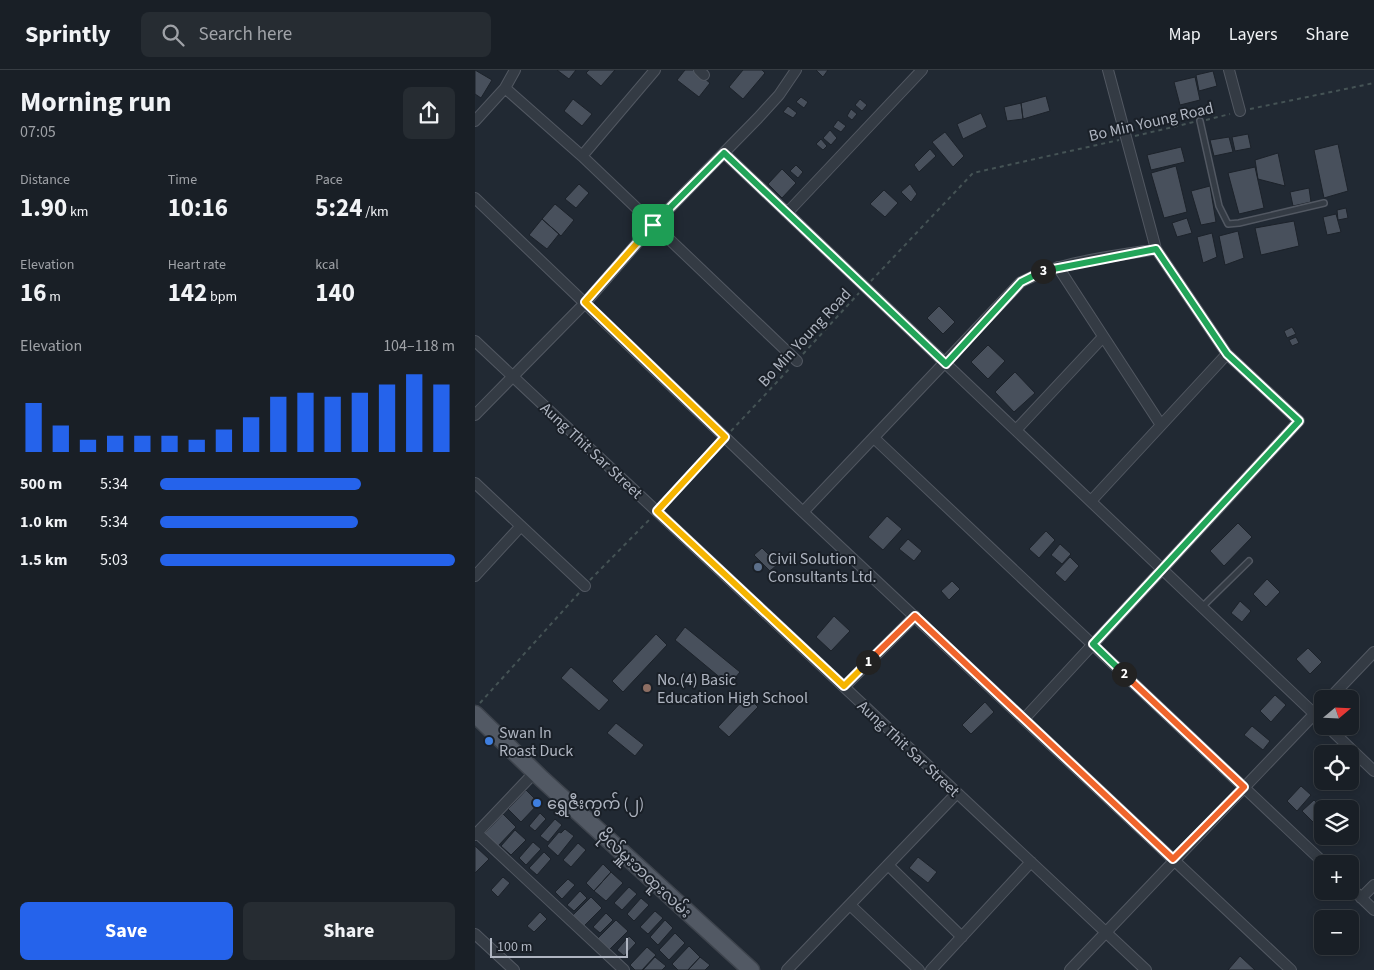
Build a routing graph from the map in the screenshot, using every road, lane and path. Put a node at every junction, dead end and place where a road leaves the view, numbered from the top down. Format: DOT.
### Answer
graph roads {
  1 [pos="515,70"];
  2 [pos="655,70"];
  3 [pos="796,70"];
  4 [pos="923,70"];
  5 [pos="1108,70"];
  6 [pos="1229,70"];
  7 [pos="1374,83"];
  8 [pos="505,88"];
  9 [pos="1240,111"];
  10 [pos="475,121"];
  11 [pos="1200,121"];
  12 [pos="1127,138"];
  13 [pos="724,153"];
  14 [pos="582,156"];
  15 [pos="475,198"];
  16 [pos="1324,203"];
  17 [pos="787,213"];
  18 [pos="653,225"];
  19 [pos="1156,249"];
  20 [pos="1058,267"];
  21 [pos="864,288"];
  22 [pos="585,302"];
  23 [pos="1103,337"];
  24 [pos="475,341"];
  25 [pos="1227,354"];
  26 [pos="797,361"];
  27 [pos="946,364"];
  28 [pos="513,376"];
  29 [pos="475,415"];
  30 [pos="1161,425"];
  31 [pos="1016,430"];
  32 [pos="725,437"];
  33 [pos="874,438"];
  34 [pos="475,483"];
  35 [pos="1091,501"];
  36 [pos="657,511"];
  37 [pos="803,512"];
  38 [pos="521,526"];
  39 [pos="1249,561"];
  40 [pos="1163,571"];
  41 [pos="475,576"];
  42 [pos="585,586"];
  43 [pos="1201,607"];
  44 [pos="915,616"];
  45 [pos="1093,644"];
  46 [pos="1374,652"];
  47 [pos="844,686"];
  48 [pos="1338,690"];
  49 [pos="475,708"];
  50 [pos="475,714"];
  51 [pos="1314,714"];
  52 [pos="1024,719"];
  53 [pos="1336,735"];
  54 [pos="1374,771"];
  55 [pos="534,773"];
  56 [pos="1244,787"];
  57 [pos="957,792"];
  58 [pos="476,834"];
  59 [pos="1316,855"];
  60 [pos="1173,859"];
  61 [pos="1031,862"];
  62 [pos="888,865"];
  63 [pos="1374,885"];
  64 [pos="1361,898"];
  65 [pos="850,905"];
  66 [pos="1374,910"];
  67 [pos="1105,932"];
  68 [pos="475,934"];
  69 [pos="962,936"];
  70 [pos="514,970"];
  71 [pos="623,970"];
  72 [pos="751,970"];
  73 [pos="787,970"];
  74 [pos="919,970"];
  75 [pos="931,970"];
  76 [pos="1070,970"];
  77 [pos="1146,970"];
  78 [pos="1291,970"];
  1 -- 8 [label="street"];
  2 -- 14 [label="street"];
  3 -- 13 [label="street"];
  4 -- 17 [label="street"];
  5 -- 12 [label="street"];
  6 -- 9 [label="street"];
  7 -- 9 [label="path, Bo Min Young Road"];
  8 -- 10 [label="street"];
  8 -- 14 [label="street"];
  9 -- 11 [label="path, Bo Min Young Road"];
  11 -- 12 [label="path, Bo Min Young Road"];
  11 -- 16 [label="lane"];
  12 -- 19 [label="street"];
  12 -- 21 [label="path, Bo Min Young Road"];
  13 -- 17 [label="street"];
  13 -- 18 [label="street"];
  14 -- 18 [label="street"];
  15 -- 22 [label="street"];
  17 -- 21 [label="street"];
  18 -- 22 [label="street"];
  18 -- 26 [label="street"];
  19 -- 20 [label="street"];
  19 -- 25 [label="street"];
  20 -- 23 [label="street"];
  20 -- 27 [label="street"];
  21 -- 26 [label="path, Bo Min Young Road"];
  21 -- 27 [label="street"];
  22 -- 28 [label="street"];
  22 -- 32 [label="street"];
  23 -- 30 [label="street"];
  23 -- 31 [label="street"];
  24 -- 28 [label="street, Aung Thit Sar Street"];
  25 -- 30 [label="street"];
  25 -- 40 [label="street"];
  26 -- 32 [label="path, Bo Min Young Road"];
  27 -- 31 [label="street"];
  27 -- 33 [label="street"];
  28 -- 29 [label="street"];
  28 -- 36 [label="street, Aung Thit Sar Street"];
  30 -- 35 [label="street"];
  31 -- 35 [label="street"];
  32 -- 36 [label="path, Bo Min Young Road"];
  32 -- 37 [label="street"];
  33 -- 37 [label="street"];
  33 -- 45 [label="street"];
  34 -- 38 [label="street"];
  35 -- 40 [label="street"];
  36 -- 42 [label="path, Bo Min Young Road"];
  36 -- 47 [label="street, Aung Thit Sar Street"];
  37 -- 44 [label="street"];
  38 -- 41 [label="street"];
  38 -- 42 [label="street"];
  39 -- 43 [label="lane"];
  40 -- 43 [label="street"];
  40 -- 45 [label="street"];
  42 -- 49 [label="path, Bo Min Young Road"];
  43 -- 51 [label="street"];
  44 -- 47 [label="street"];
  44 -- 52 [label="street"];
  45 -- 52 [label="street"];
  45 -- 56 [label="street"];
  46 -- 48 [label="street"];
  47 -- 57 [label="street, Aung Thit Sar Street"];
  50 -- 55 [label="main road, ဗိုလ်မှူးဘထူးလမ်း"];
  51 -- 56 [label="street"];
  52 -- 60 [label="street"];
  53 -- 54 [label="street"];
  55 -- 58 [label="street"];
  55 -- 72 [label="main road, ဗိုလ်မှူးဘထူးလမ်း"];
  56 -- 59 [label="street"];
  56 -- 60 [label="street"];
  57 -- 61 [label="street, Aung Thit Sar Street"];
  57 -- 62 [label="street"];
  58 -- 71 [label="street"];
  60 -- 67 [label="street"];
  60 -- 78 [label="street"];
  61 -- 67 [label="street, Aung Thit Sar Street"];
  61 -- 69 [label="street"];
  62 -- 65 [label="street"];
  62 -- 69 [label="street"];
  63 -- 64 [label="street"];
  64 -- 66 [label="street"];
  65 -- 73 [label="street"];
  65 -- 74 [label="street"];
  67 -- 76 [label="street"];
  67 -- 77 [label="street, Aung Thit Sar Street"];
  68 -- 70 [label="street"];
  69 -- 75 [label="street"];
}
